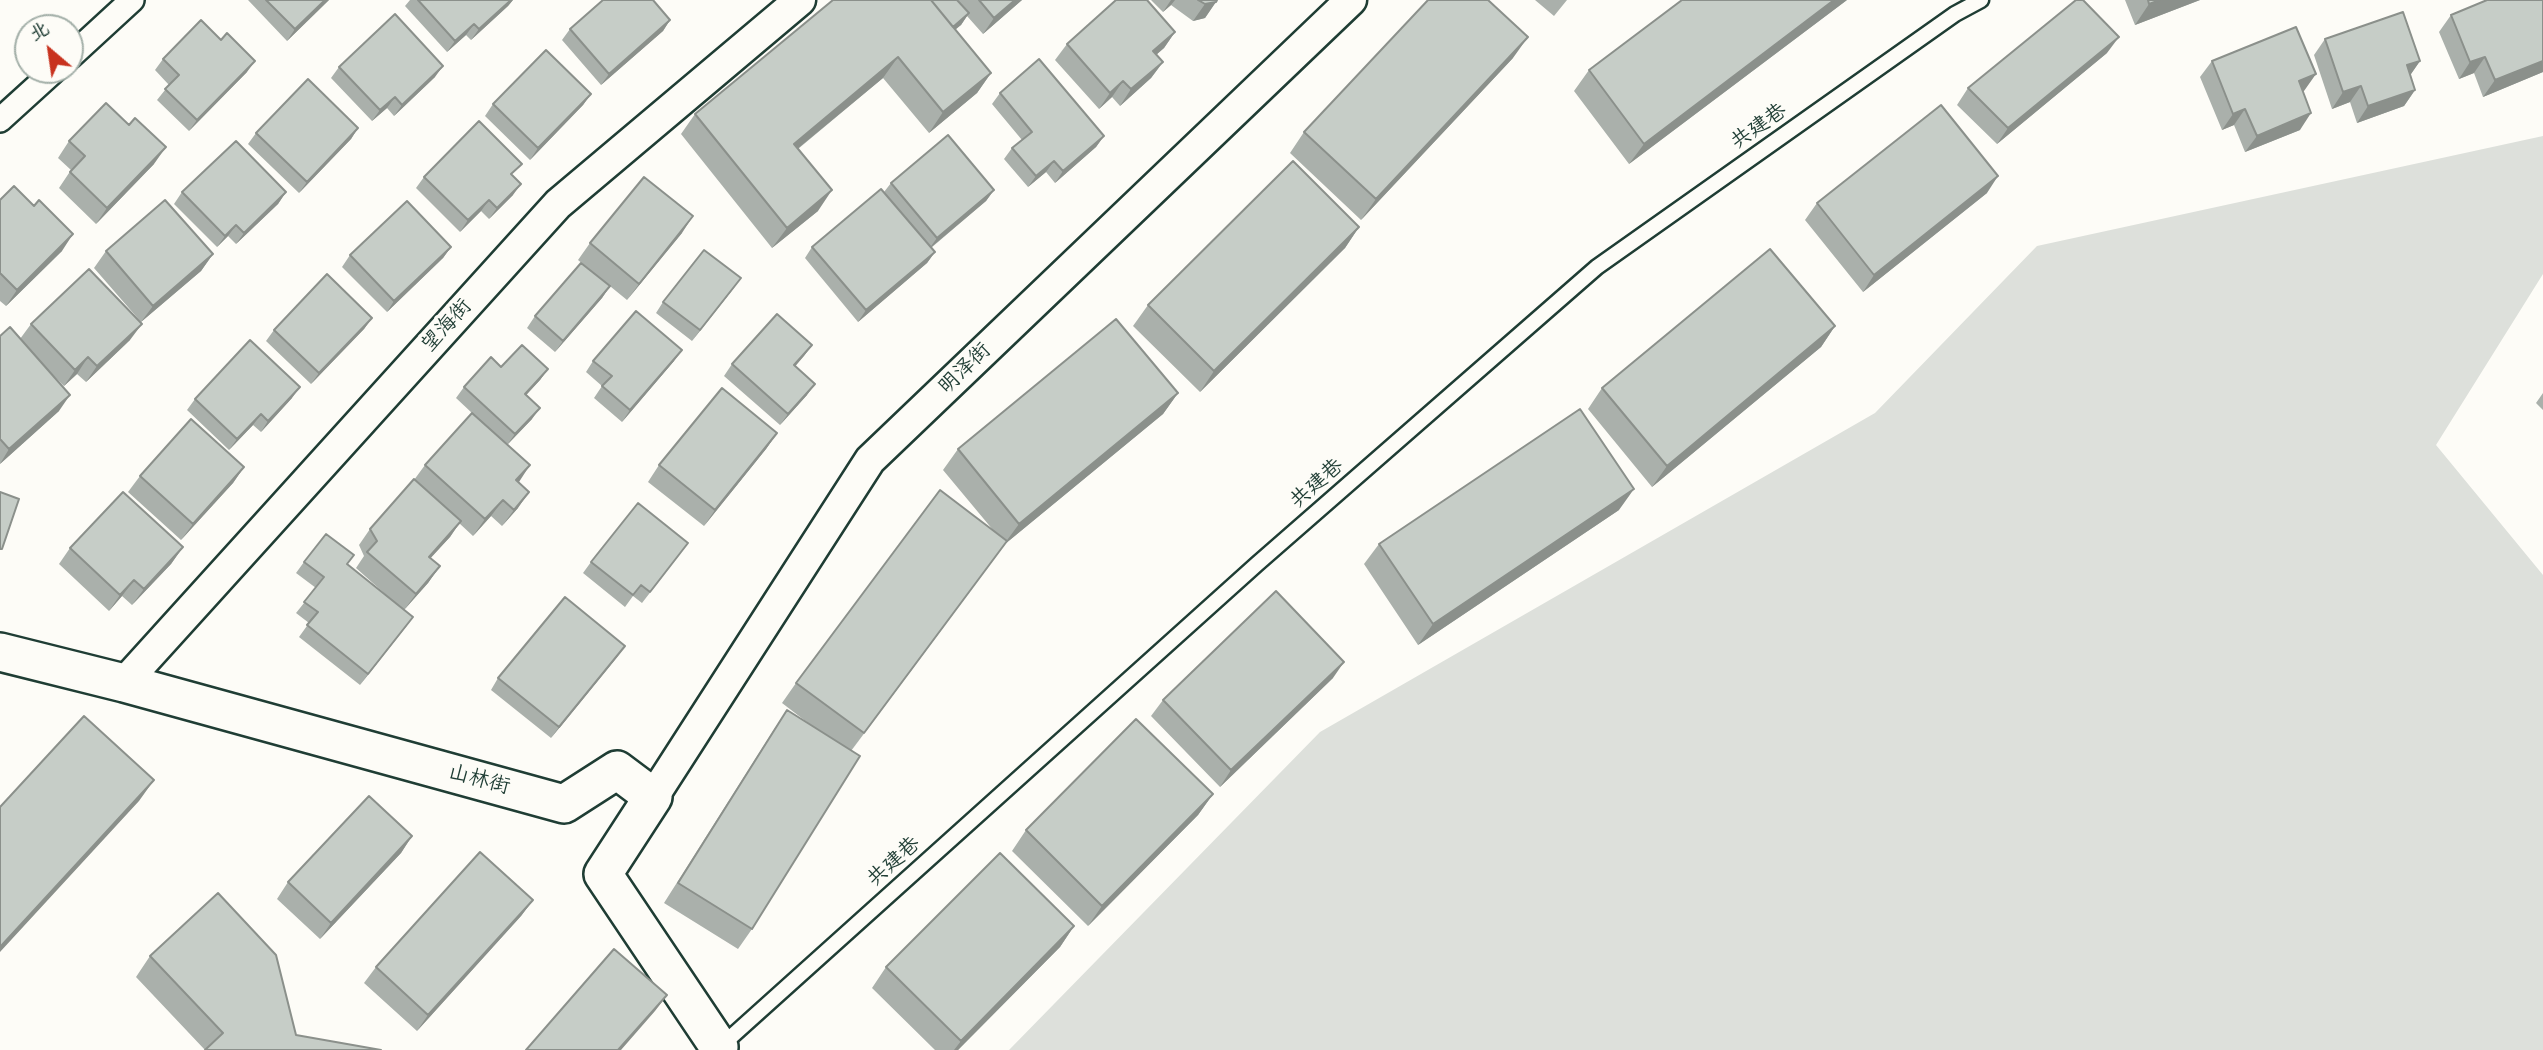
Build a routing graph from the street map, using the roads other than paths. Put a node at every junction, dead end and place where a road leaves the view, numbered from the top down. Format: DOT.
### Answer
graph roads {
  1 [pos="132,0"];
  2 [pos="800,0"];
  3 [pos="1351,0"];
  4 [pos="1981,0"];
  5 [pos="84,44"];
  6 [pos="40,84"];
  7 [pos="0,120"];
  8 [pos="0,652"];
  9 [pos="124,683"];
  10 [pos="653,797"];
  11 [pos="720,1049"];
  1 -- 5 [label="street"];
  2 -- 9 [label="street, 望海街"];
  3 -- 10 [label="street, 明泽街"];
  4 -- 11 [label="lane, 共建巷"];
  6 -- 7 [label="street"];
  8 -- 9 [label="street, 山林街"];
  9 -- 10 [label="street, 山林街"];
  10 -- 11 [label="street"];
}
